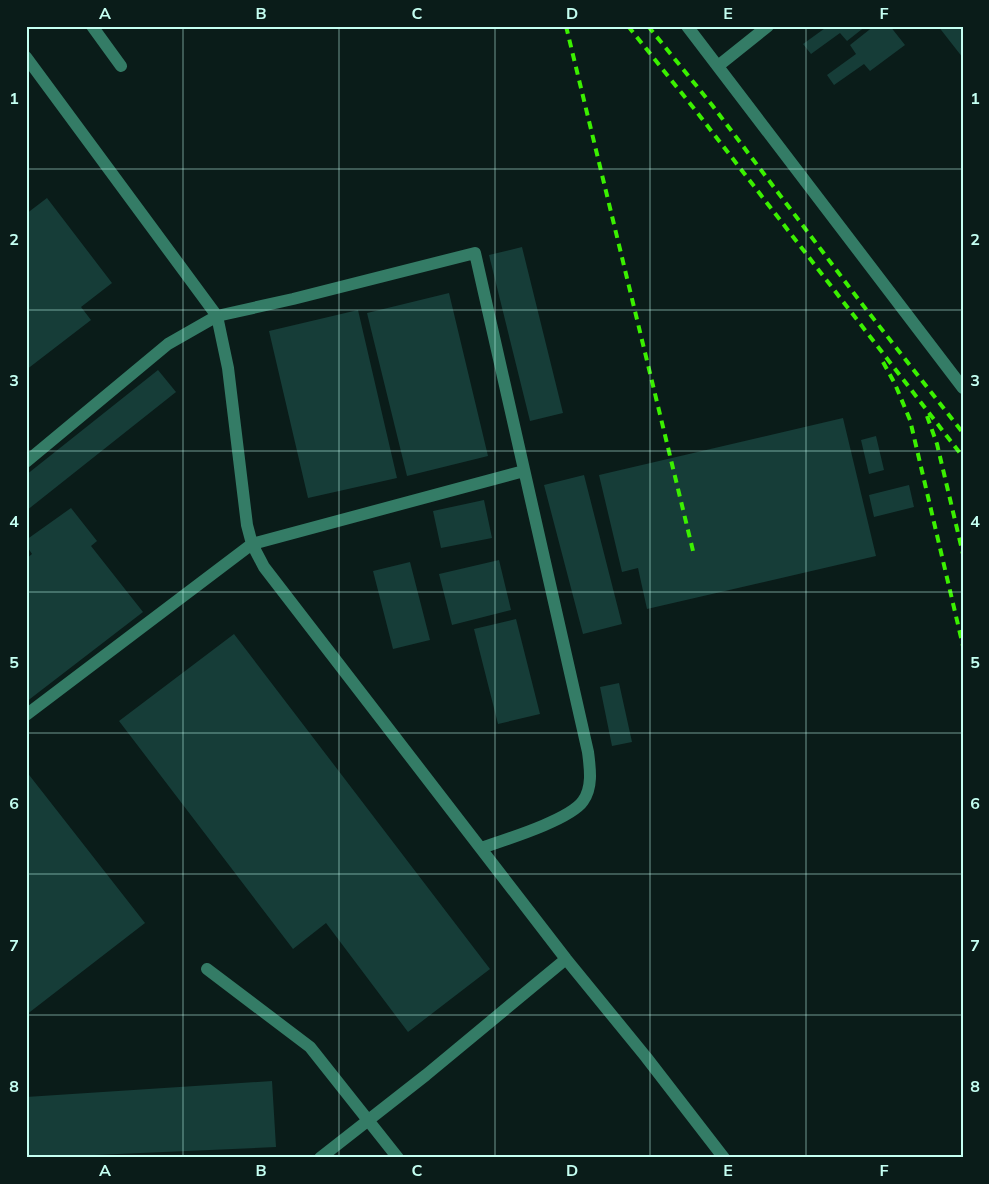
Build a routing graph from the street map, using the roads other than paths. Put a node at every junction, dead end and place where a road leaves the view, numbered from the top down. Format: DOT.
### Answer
graph roads {
  1 [pos="92,26"];
  2 [pos="688,26"];
  3 [pos="768,26"];
  4 [pos="26,57"];
  5 [pos="120,66"];
  6 [pos="718,66"];
  7 [pos="217,316"];
  8 [pos="963,388"];
  9 [pos="26,462"];
  10 [pos="524,471"];
  11 [pos="252,544"];
  12 [pos="26,715"];
  13 [pos="481,848"];
  14 [pos="566,959"];
  15 [pos="207,969"];
  16 [pos="369,1120"];
  17 [pos="320,1158"];
  18 [pos="398,1158"];
  19 [pos="724,1158"];
  1 -- 5 [label="lane"];
  2 -- 6 [label="lane"];
  3 -- 6 [label="lane"];
  4 -- 7 [label="lane"];
  6 -- 8 [label="lane"];
  7 -- 9 [label="lane"];
  7 -- 10 [label="lane"];
  7 -- 11 [label="lane"];
  10 -- 11 [label="lane"];
  10 -- 13 [label="lane"];
  11 -- 12 [label="lane"];
  11 -- 13 [label="lane"];
  13 -- 14 [label="lane"];
  14 -- 16 [label="lane"];
  14 -- 19 [label="lane"];
  15 -- 16 [label="lane"];
  16 -- 17 [label="lane"];
  16 -- 18 [label="lane"];
}
